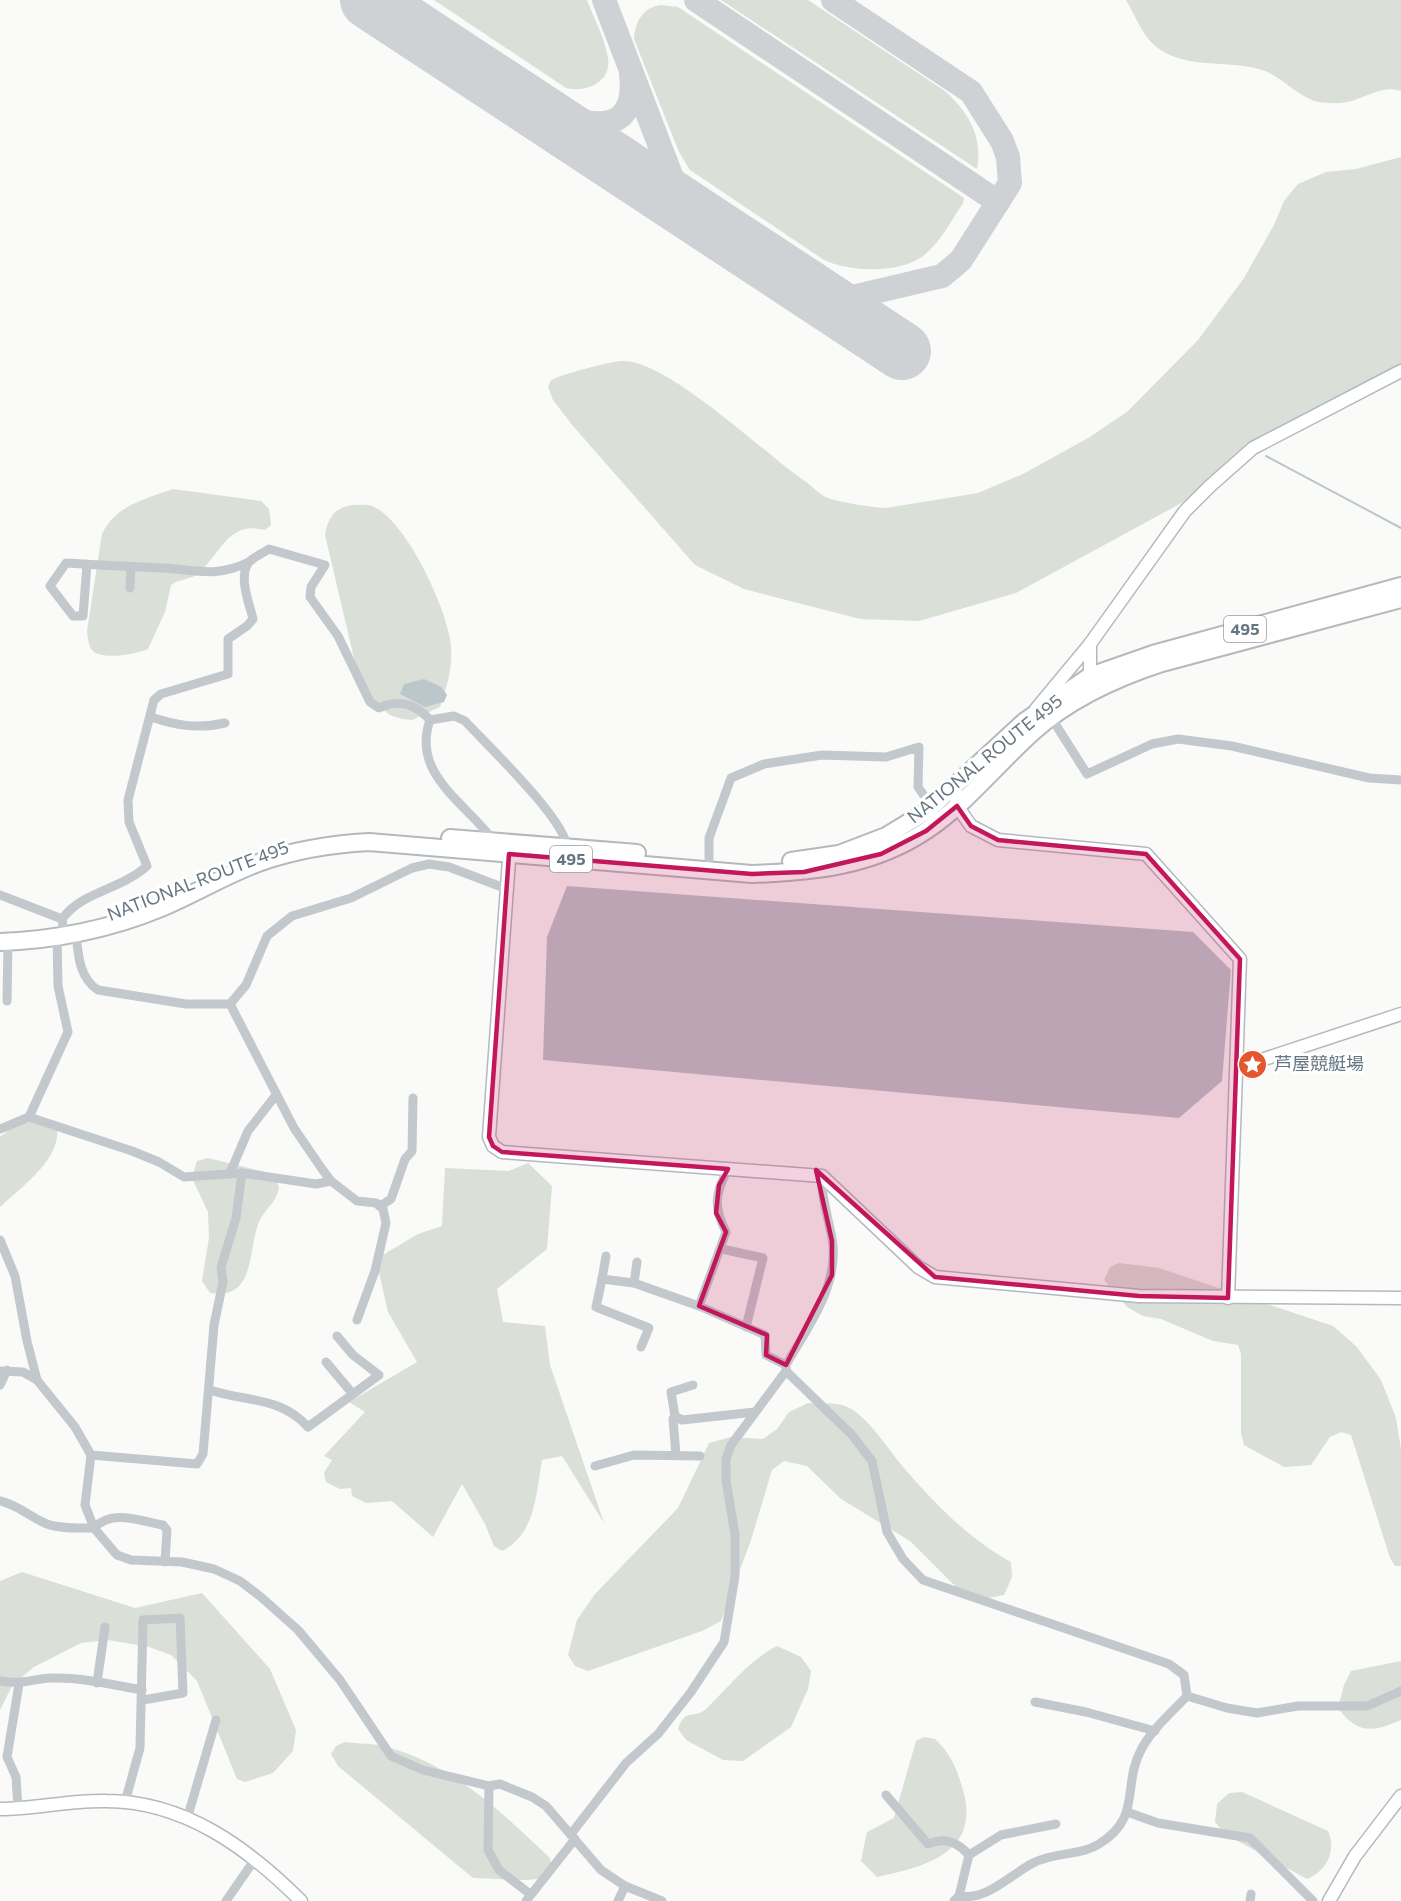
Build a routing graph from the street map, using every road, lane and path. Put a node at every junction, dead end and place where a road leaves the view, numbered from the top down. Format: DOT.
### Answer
graph roads {
  1 [pos="1399,374"];
  2 [pos="249,562"];
  3 [pos="87,564"];
  4 [pos="131,567"];
  5 [pos="1401,586"];
  6 [pos="130,588"];
  7 [pos="1401,599"];
  8 [pos="1090,644"];
  9 [pos="1090,676"];
  10 [pos="1048,712"];
  11 [pos="151,717"];
  12 [pos="429,720"];
  13 [pos="1026,722"];
  14 [pos="225,723"];
  15 [pos="1401,780"];
  16 [pos="955,786"];
  17 [pos="957,806"];
  18 [pos="932,807"];
  19 [pos="493,840"];
  20 [pos="567,847"];
  21 [pos="509,848"];
  22 [pos="709,859"];
  23 [pos="507,889"];
  24 [pos="0,895"];
  25 [pos="65,929"];
  26 [pos="3,939"];
  27 [pos="7,1001"];
  28 [pos="230,1004"];
  29 [pos="1401,1014"];
  30 [pos="1237,1068"];
  31 [pos="276,1095"];
  32 [pos="413,1098"];
  33 [pos="29,1117"];
  34 [pos="0,1129"];
  35 [pos="728,1169"];
  36 [pos="230,1173"];
  37 [pos="242,1173"];
  38 [pos="822,1176"];
  39 [pos="332,1181"];
  40 [pos="380,1206"];
  41 [pos="0,1240"];
  42 [pos="722,1249"];
  43 [pos="606,1256"];
  44 [pos="637,1262"];
  45 [pos="602,1279"];
  46 [pos="634,1284"];
  47 [pos="1228,1298"];
  48 [pos="1401,1298"];
  49 [pos="699,1306"];
  50 [pos="357,1320"];
  51 [pos="746,1327"];
  52 [pos="337,1336"];
  53 [pos="641,1347"];
  54 [pos="326,1362"];
  55 [pos="786,1368"];
  56 [pos="3,1370"];
  57 [pos="37,1380"];
  58 [pos="693,1384"];
  59 [pos="0,1385"];
  60 [pos="210,1390"];
  61 [pos="352,1394"];
  62 [pos="755,1412"];
  63 [pos="675,1416"];
  64 [pos="91,1455"];
  65 [pos="676,1455"];
  66 [pos="700,1456"];
  67 [pos="595,1466"];
  68 [pos="0,1501"];
  69 [pos="94,1528"];
  70 [pos="165,1562"];
  71 [pos="105,1627"];
  72 [pos="0,1681"];
  73 [pos="97,1683"];
  74 [pos="19,1684"];
  75 [pos="1401,1691"];
  76 [pos="142,1695"];
  77 [pos="1187,1696"];
  78 [pos="1035,1702"];
  79 [pos="216,1720"];
  80 [pos="1155,1731"];
  81 [pos="489,1786"];
  82 [pos="886,1795"];
  83 [pos="1401,1796"];
  84 [pos="124,1802"];
  85 [pos="0,1809"];
  86 [pos="18,1809"];
  87 [pos="1127,1812"];
  88 [pos="187,1819"];
  89 [pos="1056,1824"];
  90 [pos="573,1836"];
  91 [pos="969,1855"];
  92 [pos="255,1859"];
  93 [pos="625,1886"];
  94 [pos="528,1898"];
  95 [pos="957,1898"];
  96 [pos="226,1901"];
  97 [pos="301,1901"];
  98 [pos="618,1901"];
  99 [pos="662,1901"];
  100 [pos="1313,1901"];
  101 [pos="1329,1901"];
  1 -- 8 [label="street"];
  2 -- 4 [label="street"];
  2 -- 11 [label="street"];
  2 -- 12 [label="street"];
  3 -- 3 [label="street"];
  3 -- 4 [label="street"];
  4 -- 6 [label="street"];
  5 -- 9 [label="highway, NATIONAL ROUTE 495 / 495"];
  7 -- 10 [label="highway, NATIONAL ROUTE 495 / 495"];
  8 -- 9 [label="street"];
  8 -- 13 [label="street"];
  9 -- 10 [label="highway, NATIONAL ROUTE 495 / 495"];
  10 -- 13 [label="highway, NATIONAL ROUTE 495 / 495"];
  10 -- 15 [label="street"];
  10 -- 17 [label="highway, NATIONAL ROUTE 495 / 495"];
  11 -- 14 [label="street"];
  11 -- 25 [label="street"];
  12 -- 19 [label="street"];
  12 -- 20 [label="street"];
  13 -- 16 [label="highway, NATIONAL ROUTE 495 / 495"];
  16 -- 17 [label="street"];
  16 -- 18 [label="highway, NATIONAL ROUTE 495 / 495"];
  17 -- 21 [label="highway, NATIONAL ROUTE 495 / 495"];
  17 -- 30 [label="street"];
  18 -- 22 [label="highway, NATIONAL ROUTE 495 / 495"];
  18 -- 22 [label="street"];
  19 -- 21 [label="highway, NATIONAL ROUTE 495 / 495"];
  19 -- 25 [label="highway, NATIONAL ROUTE 495 / 495"];
  20 -- 21 [label="highway, NATIONAL ROUTE 495 / 495"];
  20 -- 22 [label="highway, NATIONAL ROUTE 495 / 495"];
  21 -- 23 [label="street"];
  21 -- 25 [label="highway, NATIONAL ROUTE 495 / 495"];
  23 -- 28 [label="street"];
  23 -- 35 [label="street"];
  24 -- 25 [label="street"];
  25 -- 26 [label="highway, NATIONAL ROUTE 495 / 495"];
  25 -- 28 [label="street"];
  25 -- 33 [label="street"];
  26 -- 27 [label="street"];
  28 -- 31 [label="street"];
  29 -- 30 [label="street"];
  30 -- 47 [label="street"];
  31 -- 36 [label="street"];
  31 -- 39 [label="street"];
  32 -- 40 [label="street"];
  33 -- 34 [label="street"];
  33 -- 36 [label="street"];
  35 -- 38 [label="street"];
  35 -- 42 [label="street"];
  36 -- 37 [label="street"];
  37 -- 39 [label="street"];
  37 -- 60 [label="street"];
  38 -- 47 [label="street"];
  38 -- 55 [label="street"];
  39 -- 40 [label="street"];
  40 -- 50 [label="street"];
  41 -- 57 [label="street"];
  42 -- 49 [label="street"];
  42 -- 51 [label="street"];
  43 -- 45 [label="street"];
  44 -- 46 [label="street"];
  45 -- 46 [label="street"];
  45 -- 53 [label="street"];
  46 -- 49 [label="street"];
  47 -- 48 [label="street"];
  49 -- 51 [label="street"];
  51 -- 55 [label="street"];
  52 -- 61 [label="street"];
  54 -- 61 [label="street"];
  55 -- 62 [label="street"];
  55 -- 77 [label="street"];
  56 -- 57 [label="street"];
  56 -- 59 [label="street"];
  57 -- 64 [label="street"];
  58 -- 63 [label="street"];
  60 -- 61 [label="street"];
  60 -- 64 [label="street"];
  62 -- 63 [label="street"];
  62 -- 90 [label="street"];
  63 -- 65 [label="street"];
  64 -- 69 [label="street"];
  65 -- 66 [label="street"];
  65 -- 67 [label="street"];
  68 -- 69 [label="street"];
  69 -- 70 [label="street"];
  69 -- 70 [label="street"];
  70 -- 81 [label="street"];
  71 -- 73 [label="street"];
  72 -- 74 [label="street"];
  73 -- 74 [label="street"];
  73 -- 76 [label="street"];
  74 -- 86 [label="street"];
  75 -- 77 [label="street"];
  76 -- 76 [label="street"];
  76 -- 84 [label="street"];
  77 -- 80 [label="street"];
  78 -- 80 [label="street"];
  79 -- 88 [label="street"];
  80 -- 87 [label="street"];
  81 -- 90 [label="street"];
  81 -- 94 [label="street"];
  82 -- 91 [label="street"];
  83 -- 101 [label="street"];
  84 -- 86 [label="street"];
  84 -- 88 [label="street"];
  85 -- 86 [label="street"];
  87 -- 95 [label="street"];
  87 -- 100 [label="street"];
  88 -- 92 [label="street"];
  89 -- 91 [label="street"];
  90 -- 93 [label="street"];
  90 -- 94 [label="street"];
  91 -- 95 [label="street"];
  92 -- 96 [label="street"];
  92 -- 97 [label="street"];
  93 -- 98 [label="street"];
  93 -- 99 [label="street"];
}
